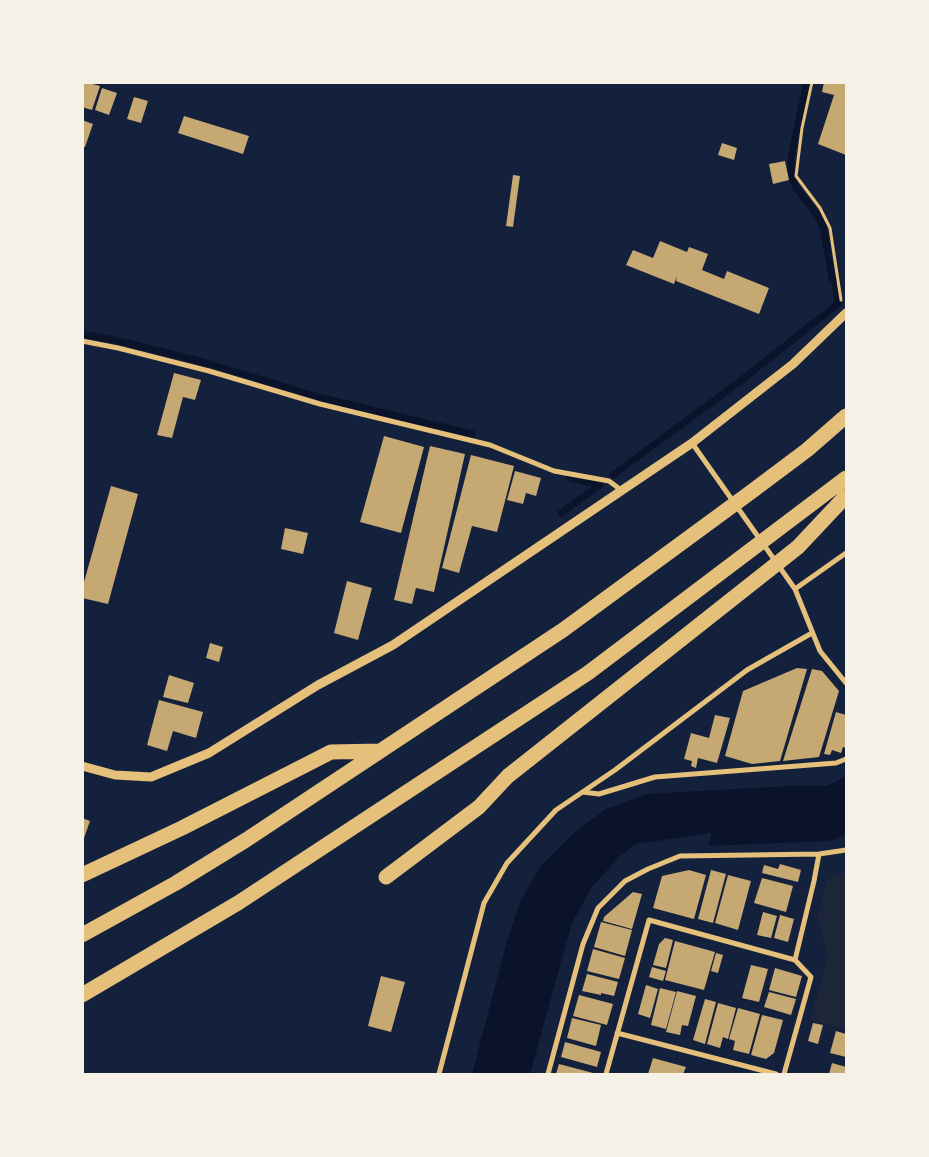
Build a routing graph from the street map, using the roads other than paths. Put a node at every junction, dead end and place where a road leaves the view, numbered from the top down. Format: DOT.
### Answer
graph roads {
  1 [pos="845,314"];
  2 [pos="82,341"];
  3 [pos="846,416"];
  4 [pos="692,444"];
  5 [pos="846,478"];
  6 [pos="622,490"];
  7 [pos="846,496"];
  8 [pos="846,553"];
  9 [pos="795,589"];
  10 [pos="812,632"];
  11 [pos="846,683"];
  12 [pos="379,751"];
  13 [pos="846,759"];
  14 [pos="82,766"];
  15 [pos="583,792"];
  16 [pos="846,850"];
  17 [pos="819,854"];
  18 [pos="82,875"];
  19 [pos="386,877"];
  20 [pos="82,935"];
  21 [pos="794,960"];
  22 [pos="82,995"];
  23 [pos="618,1033"];
  24 [pos="439,1074"];
  25 [pos="548,1074"];
  26 [pos="606,1074"];
  27 [pos="776,1074"];
  28 [pos="784,1074"];
  1 -- 4 [label="street"];
  2 -- 6 [label="street"];
  3 -- 12 [label="highway"];
  4 -- 6 [label="street"];
  4 -- 9 [label="street"];
  5 -- 22 [label="highway"];
  6 -- 14 [label="street"];
  7 -- 19 [label="highway"];
  8 -- 9 [label="street"];
  9 -- 10 [label="street"];
  10 -- 11 [label="street"];
  10 -- 15 [label="street"];
  12 -- 18 [label="highway"];
  12 -- 20 [label="highway"];
  13 -- 15 [label="street"];
  15 -- 24 [label="street"];
  16 -- 17 [label="street"];
  17 -- 21 [label="street"];
  17 -- 25 [label="street"];
  21 -- 23 [label="street"];
  21 -- 28 [label="street"];
  23 -- 26 [label="street"];
  23 -- 27 [label="street"];
}
